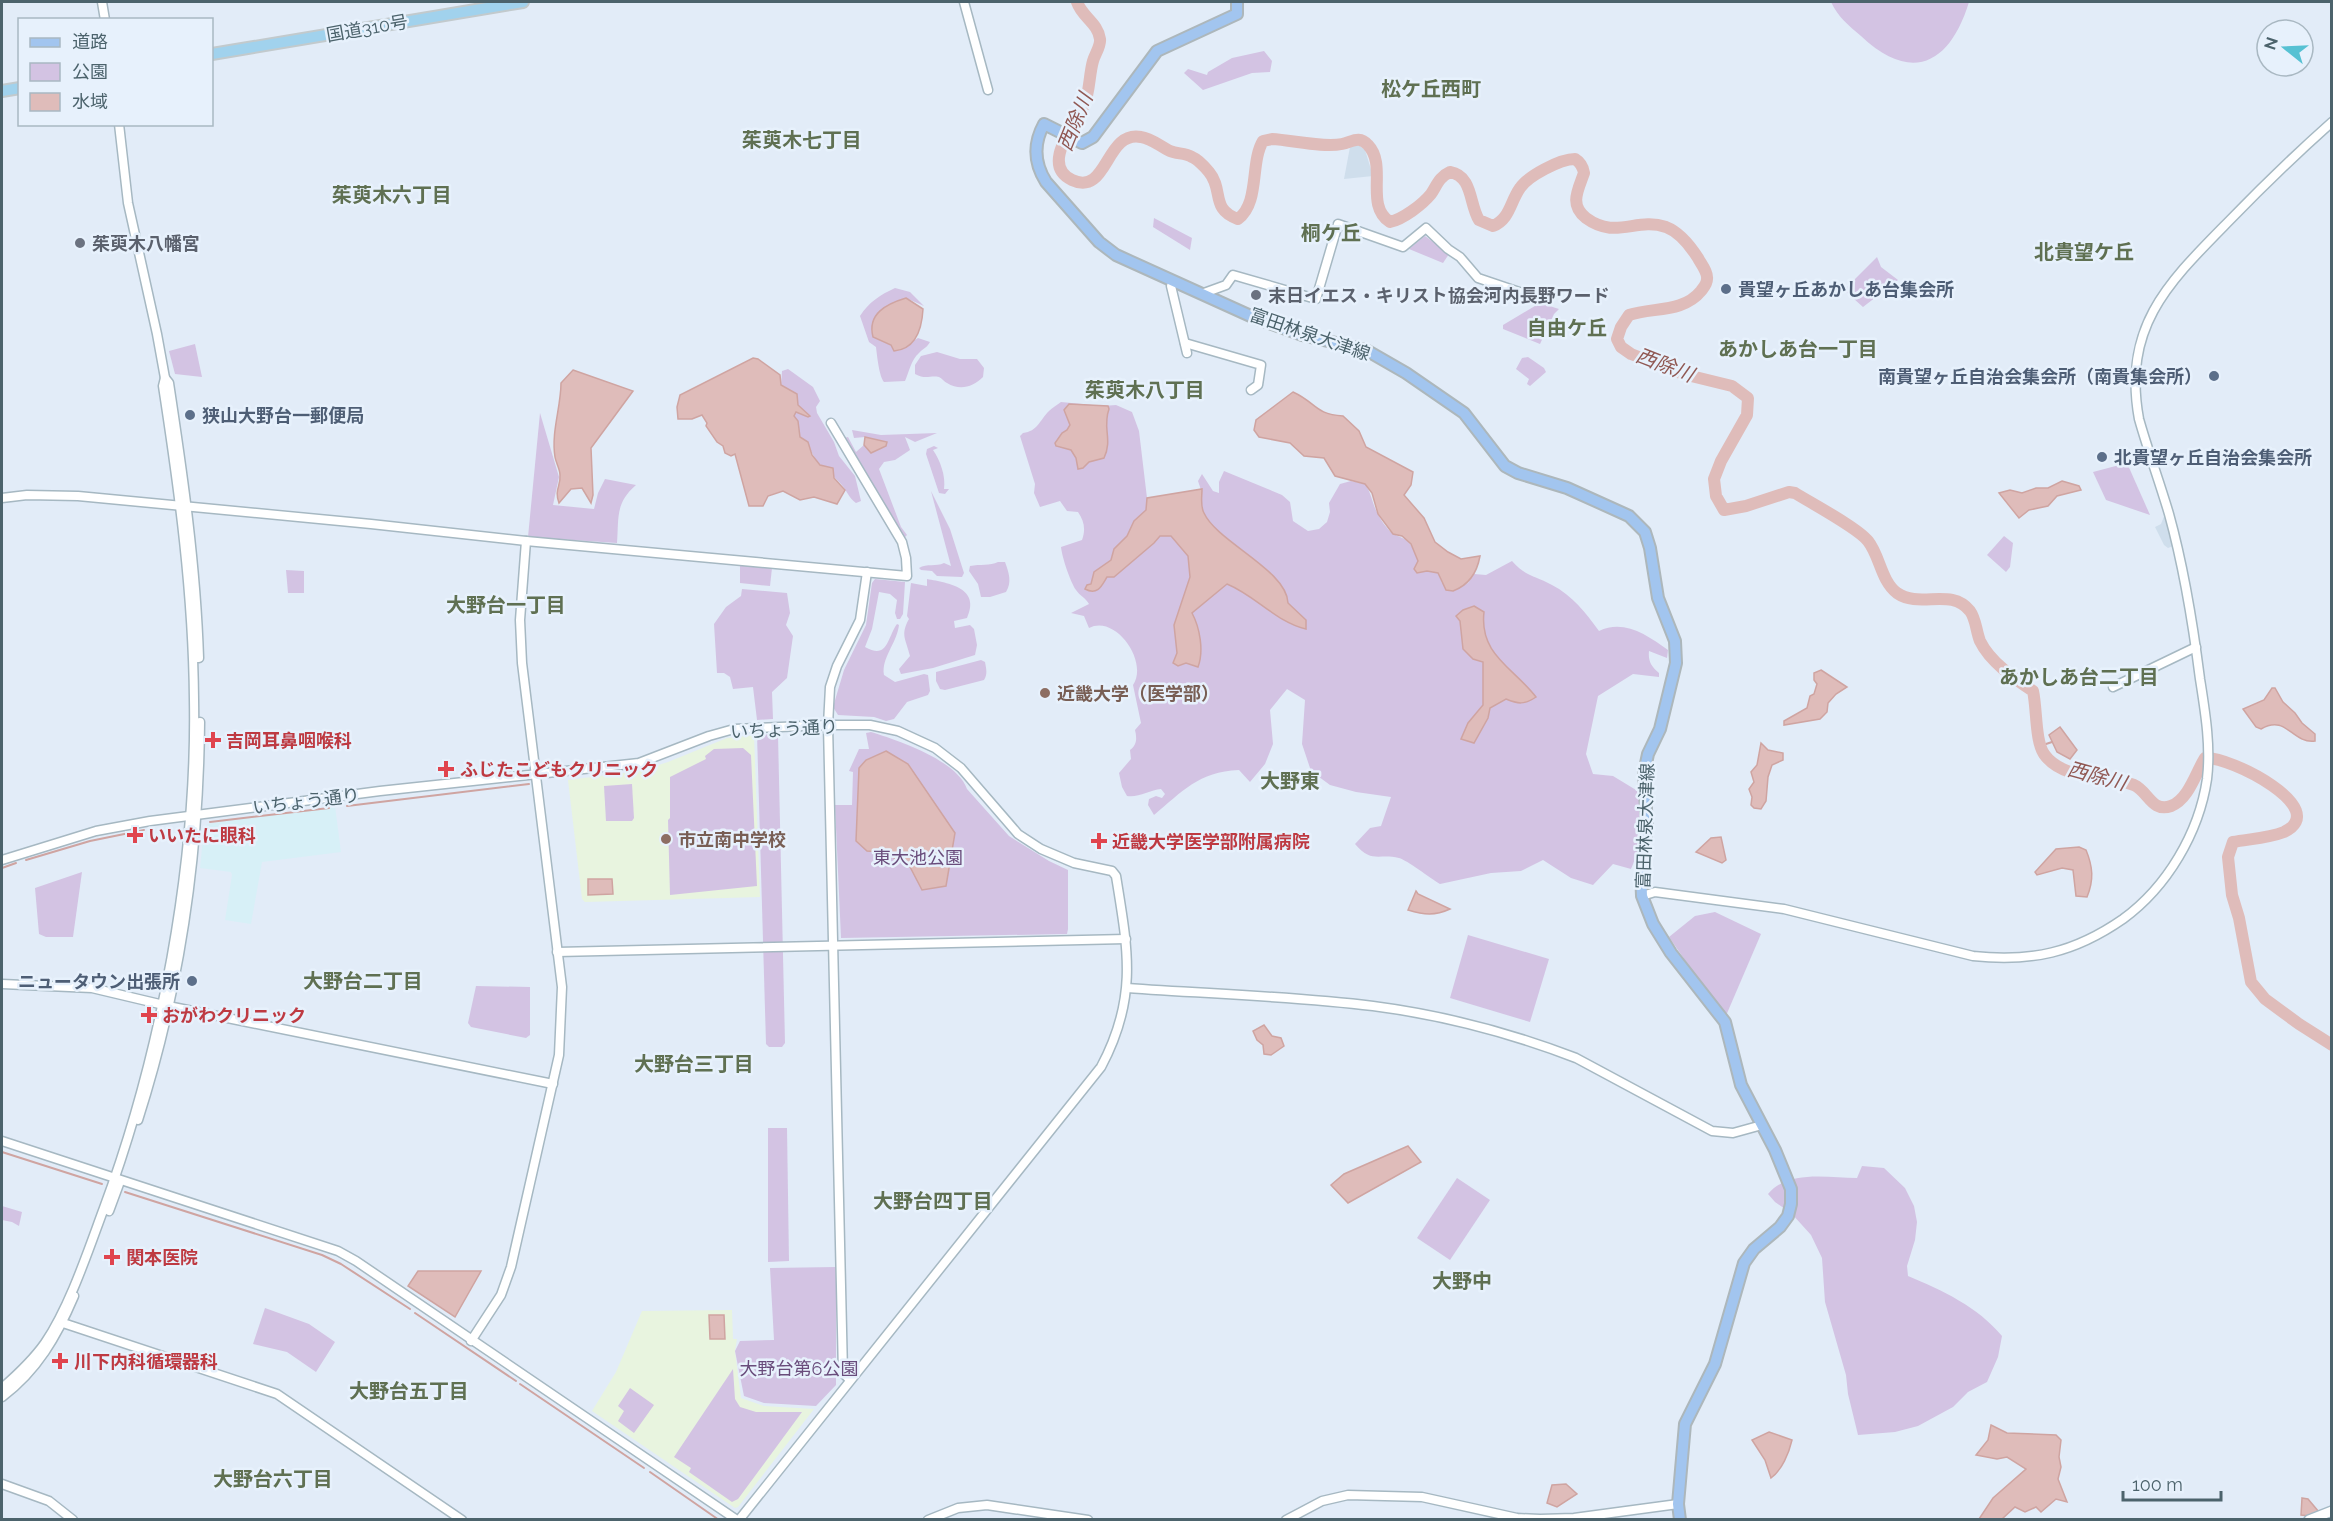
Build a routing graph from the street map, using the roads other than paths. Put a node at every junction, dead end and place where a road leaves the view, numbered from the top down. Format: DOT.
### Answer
graph roads {
  1 [pos="102,2"];
  2 [pos="523,2"];
  3 [pos="963,2"];
  4 [pos="1237,2"];
  5 [pos="105,18"];
  6 [pos="213,54"];
  7 [pos="18,88"];
  8 [pos="988,90"];
  9 [pos="2,91"];
  10 [pos="119,126"];
  11 [pos="2329,128"];
  12 [pos="1173,281"];
  13 [pos="1204,293"];
  14 [pos="1540,299"];
  15 [pos="1185,343"];
  16 [pos="1187,353"];
  17 [pos="1251,390"];
  18 [pos="831,423"];
  19 [pos="2,498"];
  20 [pos="185,507"];
  21 [pos="526,541"];
  22 [pos="867,572"];
  23 [pos="2196,651"];
  24 [pos="2114,687"];
  25 [pos="828,725"];
  26 [pos="536,774"];
  27 [pos="193,816"];
  28 [pos="2,860"];
  29 [pos="1642,896"];
  30 [pos="1126,939"];
  31 [pos="834,945"];
  32 [pos="557,952"];
  33 [pos="2,984"];
  34 [pos="1127,988"];
  35 [pos="165,1005"];
  36 [pos="553,1084"];
  37 [pos="1762,1125"];
  38 [pos="2,1141"];
  39 [pos="118,1178"];
  40 [pos="63,1323"];
  41 [pos="471,1341"];
  42 [pos="849,1379"];
  43 [pos="2,1388"];
  44 [pos="2,1397"];
  45 [pos="2,1484"];
  46 [pos="1678,1504"];
  47 [pos="2331,1510"];
  48 [pos="73,1520"];
  49 [pos="462,1520"];
  50 [pos="738,1520"];
  51 [pos="928,1520"];
  52 [pos="1088,1520"];
  53 [pos="1286,1520"];
  54 [pos="1680,1520"];
  55 [pos="2309,1520"];
  1 -- 5 [label="street"];
  2 -- 6 [label="highway, 国道310号"];
  3 -- 8 [label="street"];
  4 -- 12 [label="main road, 富田林泉大津線"];
  7 -- 9 [label="highway"];
  10 -- 20 [label="street"];
  11 -- 23 [label="street"];
  12 -- 13 [label="main road, 富田林泉大津線"];
  12 -- 15 [label="street"];
  13 -- 14 [label="street"];
  13 -- 29 [label="main road, 富田林泉大津線"];
  15 -- 16 [label="street"];
  15 -- 17 [label="street"];
  18 -- 22 [label="street"];
  19 -- 20 [label="street"];
  20 -- 21 [label="street"];
  20 -- 27 [label="street"];
  21 -- 22 [label="street"];
  21 -- 26 [label="street"];
  22 -- 25 [label="street"];
  23 -- 24 [label="street"];
  23 -- 29 [label="street"];
  25 -- 26 [label="street, いちょう通り"];
  25 -- 30 [label="street, いちょう通り"];
  25 -- 31 [label="street"];
  26 -- 27 [label="street, いちょう通り"];
  26 -- 32 [label="street"];
  27 -- 28 [label="street, いちょう通り"];
  27 -- 35 [label="street"];
  29 -- 37 [label="main road, 富田林泉大津線"];
  30 -- 31 [label="street"];
  30 -- 34 [label="street, いちょう通り"];
  31 -- 32 [label="street"];
  31 -- 42 [label="street"];
  32 -- 36 [label="street"];
  33 -- 35 [label="street"];
  34 -- 37 [label="street"];
  34 -- 42 [label="street, いちょう通り"];
  35 -- 36 [label="street"];
  35 -- 39 [label="street"];
  36 -- 41 [label="street"];
  37 -- 46 [label="main road, 富田林泉大津線"];
  38 -- 39 [label="street"];
  39 -- 40 [label="street"];
  39 -- 41 [label="street"];
  39 -- 43 [label="street"];
  40 -- 44 [label="street"];
  40 -- 49 [label="street"];
  41 -- 50 [label="street"];
  42 -- 50 [label="street, いちょう通り"];
  45 -- 48 [label="street"];
  46 -- 53 [label="street"];
  46 -- 54 [label="main road, 富田林泉大津線"];
  47 -- 55 [label="main road"];
  51 -- 52 [label="street"];
}
